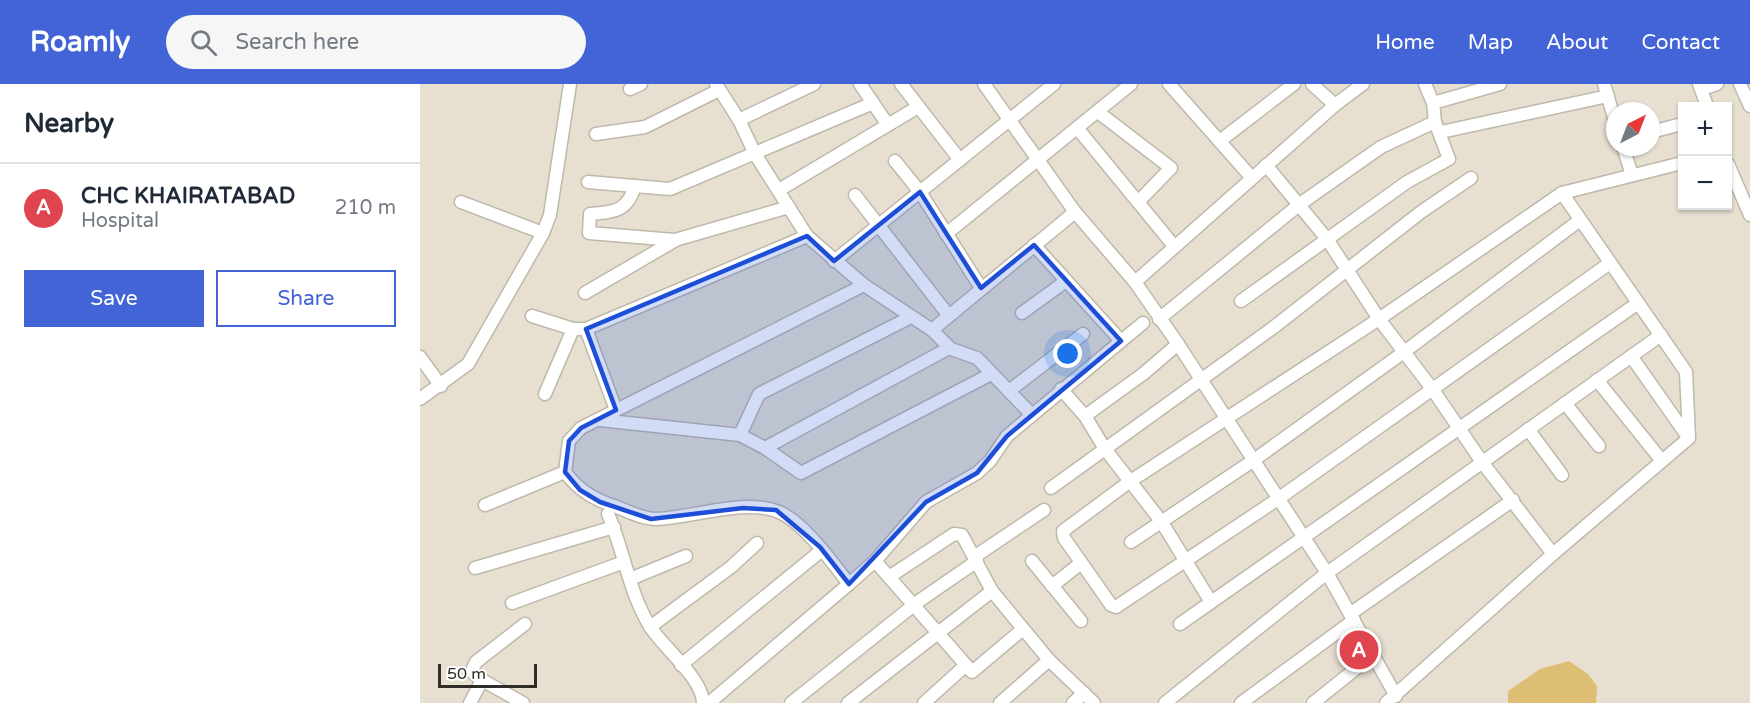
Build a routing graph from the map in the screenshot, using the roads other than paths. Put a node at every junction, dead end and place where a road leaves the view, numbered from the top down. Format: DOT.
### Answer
graph roads {
  1 [pos="570,84"];
  2 [pos="814,84"];
  3 [pos="860,84"];
  4 [pos="901,84"];
  5 [pos="984,84"];
  6 [pos="1131,84"];
  7 [pos="1169,84"];
  8 [pos="1294,84"];
  9 [pos="1312,84"];
  10 [pos="1363,84"];
  11 [pos="1425,84"];
  12 [pos="1500,84"];
  13 [pos="1717,84"];
  14 [pos="1740,84"];
  15 [pos="1051,85"];
  16 [pos="718,87"];
  17 [pos="1701,87"];
  18 [pos="1606,90"];
  19 [pos="1706,102"];
  20 [pos="873,103"];
  21 [pos="1432,103"];
  22 [pos="1335,105"];
  23 [pos="1750,106"];
  24 [pos="918,107"];
  25 [pos="1098,112"];
  26 [pos="739,120"];
  27 [pos="1010,120"];
  28 [pos="888,125"];
  29 [pos="1678,125"];
  30 [pos="1438,127"];
  31 [pos="1078,129"];
  32 [pos="1660,130"];
  33 [pos="596,134"];
  34 [pos="1221,140"];
  35 [pos="755,154"];
  36 [pos="1626,156"];
  37 [pos="960,160"];
  38 [pos="895,161"];
  39 [pos="1039,162"];
  40 [pos="1678,164"];
  41 [pos="1266,165"];
  42 [pos="1732,173"];
  43 [pos="1632,175"];
  44 [pos="1252,178"];
  45 [pos="1471,178"];
  46 [pos="588,182"];
  47 [pos="635,186"];
  48 [pos="779,190"];
  49 [pos="920,192"];
  50 [pos="1562,193"];
  51 [pos="855,195"];
  52 [pos="1139,201"];
  53 [pos="461,202"];
  54 [pos="1300,204"];
  55 [pos="789,207"];
  56 [pos="1075,212"];
  57 [pos="1750,215"];
  58 [pos="1580,220"];
  59 [pos="879,225"];
  60 [pos="543,233"];
  61 [pos="946,234"];
  62 [pos="807,236"];
  63 [pos="1327,238"];
  64 [pos="675,240"];
  65 [pos="1034,245"];
  66 [pos="1174,246"];
  67 [pos="834,261"];
  68 [pos="1610,263"];
  69 [pos="1349,269"];
  70 [pos="1066,281"];
  71 [pos="1135,282"];
  72 [pos="864,285"];
  73 [pos="981,288"];
  74 [pos="585,293"];
  75 [pos="1241,301"];
  76 [pos="1638,303"];
  77 [pos="1022,314"];
  78 [pos="532,316"];
  79 [pos="949,316"];
  80 [pos="911,317"];
  81 [pos="1159,318"];
  82 [pos="1379,319"];
  83 [pos="1143,323"];
  84 [pos="573,329"];
  85 [pos="586,329"];
  86 [pos="932,330"];
  87 [pos="1083,334"];
  88 [pos="1661,335"];
  89 [pos="1121,341"];
  90 [pos="1178,344"];
  91 [pos="949,348"];
  92 [pos="1404,352"];
  93 [pos="1631,356"];
  94 [pos="420,357"];
  95 [pos="991,374"];
  96 [pos="1200,380"];
  97 [pos="1598,380"];
  98 [pos="441,386"];
  99 [pos="1061,389"];
  100 [pos="1433,390"];
  101 [pos="1009,391"];
  102 [pos="545,394"];
  103 [pos="420,399"];
  104 [pos="1565,403"];
  105 [pos="616,410"];
  106 [pos="1032,415"];
  107 [pos="1085,416"];
  108 [pos="1226,419"];
  109 [pos="600,420"];
  110 [pos="1459,429"];
  111 [pos="1528,429"];
  112 [pos="740,435"];
  113 [pos="1689,438"];
  114 [pos="1599,446"];
  115 [pos="765,448"];
  116 [pos="1105,449"];
  117 [pos="1254,460"];
  118 [pos="1662,461"];
  119 [pos="1482,462"];
  120 [pos="565,472"];
  121 [pos="1562,475"];
  122 [pos="1129,482"];
  123 [pos="1052,488"];
  124 [pos="1278,499"];
  125 [pos="1513,500"];
  126 [pos="485,505"];
  127 [pos="1044,510"];
  128 [pos="608,514"];
  129 [pos="1161,521"];
  130 [pos="614,527"];
  131 [pos="1303,538"];
  132 [pos="1131,542"];
  133 [pos="757,543"];
  134 [pos="822,550"];
  135 [pos="1552,554"];
  136 [pos="686,556"];
  137 [pos="976,559"];
  138 [pos="875,561"];
  139 [pos="1032,561"];
  140 [pos="624,562"];
  141 [pos="1187,562"];
  142 [pos="1081,563"];
  143 [pos="475,568"];
  144 [pos="1327,573"];
  145 [pos="889,577"];
  146 [pos="630,579"];
  147 [pos="849,584"];
  148 [pos="1052,586"];
  149 [pos="992,591"];
  150 [pos="1211,602"];
  151 [pos="512,603"];
  152 [pos="915,606"];
  153 [pos="1352,617"];
  154 [pos="1081,621"];
  155 [pos="525,624"];
  156 [pos="1180,624"];
  157 [pos="650,627"];
  158 [pos="1023,629"];
  159 [pos="939,634"];
  160 [pos="1373,655"];
  161 [pos="1049,660"];
  162 [pos="681,665"];
  163 [pos="966,665"];
  164 [pos="482,680"];
  165 [pos="1084,693"];
  166 [pos="1391,701"];
  167 [pos="470,703"];
  168 [pos="523,703"];
  169 [pos="703,703"];
  170 [pos="709,703"];
  171 [pos="791,703"];
  172 [pos="848,703"];
  173 [pos="924,703"];
  174 [pos="1000,703"];
  175 [pos="1074,703"];
  176 [pos="1094,703"];
  177 [pos="1165,703"];
  178 [pos="1241,703"];
  179 [pos="1313,703"];
  1 -- 60 [label="street"];
  2 -- 26 [label="street"];
  3 -- 20 [label="street"];
  4 -- 24 [label="street"];
  5 -- 27 [label="street"];
  6 -- 25 [label="street"];
  7 -- 34 [label="street"];
  8 -- 34 [label="street"];
  9 -- 22 [label="street"];
  10 -- 22 [label="street"];
  11 -- 21 [label="street"];
  12 -- 21 [label="street"];
  13 -- 17 [label="street"];
  14 -- 23 [label="street"];
  15 -- 27 [label="street"];
  16 -- 26 [label="street"];
  16 -- 33 [label="street"];
  17 -- 19 [label="street"];
  18 -- 30 [label="street"];
  20 -- 28 [label="street"];
  20 -- 35 [label="street"];
  21 -- 30 [label="street"];
  22 -- 41 [label="street"];
  24 -- 28 [label="street"];
  24 -- 37 [label="street"];
  25 -- 31 [label="street"];
  25 -- 52 [label="street"];
  26 -- 35 [label="street"];
  27 -- 37 [label="street"];
  27 -- 39 [label="street"];
  28 -- 48 [label="street"];
  29 -- 32 [label="street"];
  30 -- 54 [label="street"];
  30 -- 63 [label="street"];
  31 -- 39 [label="street"];
  31 -- 52 [label="street"];
  34 -- 44 [label="street"];
  35 -- 47 [label="street"];
  35 -- 48 [label="street"];
  36 -- 43 [label="street"];
  37 -- 49 [label="street"];
  38 -- 49 [label="street"];
  39 -- 56 [label="street"];
  39 -- 61 [label="street"];
  40 -- 43 [label="street"];
  41 -- 44 [label="street"];
  41 -- 54 [label="street"];
  42 -- 57 [label="street"];
  43 -- 50 [label="street"];
  44 -- 66 [label="street"];
  45 -- 69 [label="street"];
  46 -- 47 [label="street"];
  47 -- 64 [label="street"];
  48 -- 55 [label="street"];
  49 -- 59 [label="street"];
  49 -- 61 [label="street"];
  50 -- 58 [label="street"];
  50 -- 82 [label="street"];
  51 -- 59 [label="street"];
  52 -- 66 [label="street"];
  53 -- 60 [label="street"];
  54 -- 63 [label="street"];
  54 -- 81 [label="street"];
  55 -- 62 [label="street"];
  55 -- 64 [label="street"];
  56 -- 65 [label="street"];
  56 -- 71 [label="street"];
  58 -- 68 [label="street"];
  58 -- 92 [label="street"];
  59 -- 67 [label="street"];
  59 -- 79 [label="street"];
  60 -- 98 [label="street"];
  61 -- 73 [label="street"];
  62 -- 67 [label="street"];
  62 -- 85 [label="street"];
  63 -- 69 [label="street"];
  63 -- 75 [label="street"];
  64 -- 74 [label="street"];
  65 -- 70 [label="street"];
  65 -- 73 [label="street"];
  66 -- 71 [label="street"];
  67 -- 72 [label="street"];
  68 -- 76 [label="street"];
  68 -- 100 [label="street"];
  69 -- 82 [label="street"];
  69 -- 96 [label="street"];
  70 -- 77 [label="street"];
  70 -- 89 [label="street"];
  71 -- 81 [label="street"];
  72 -- 80 [label="street"];
  72 -- 105 [label="street"];
  73 -- 79 [label="street"];
  76 -- 88 [label="street"];
  76 -- 110 [label="street"];
  78 -- 84 [label="street"];
  79 -- 86 [label="street"];
  80 -- 86 [label="street"];
  80 -- 112 [label="street"];
  81 -- 90 [label="street"];
  82 -- 92 [label="street"];
  82 -- 108 [label="street"];
  83 -- 89 [label="street"];
  84 -- 85 [label="street"];
  84 -- 102 [label="street"];
  85 -- 105 [label="street"];
  86 -- 91 [label="street"];
  87 -- 101 [label="street"];
  88 -- 93 [label="street"];
  88 -- 113 [label="street"];
  89 -- 99 [label="street"];
  90 -- 96 [label="street"];
  90 -- 107 [label="street"];
  91 -- 95 [label="street"];
  91 -- 115 [label="street"];
  92 -- 100 [label="street"];
  92 -- 117 [label="street"];
  93 -- 97 [label="street"];
  93 -- 113 [label="street"];
  94 -- 98 [label="street"];
  95 -- 101 [label="street"];
  95 -- 115 [label="street"];
  96 -- 108 [label="street"];
  96 -- 116 [label="street"];
  97 -- 104 [label="street"];
  97 -- 118 [label="street"];
  98 -- 103 [label="street"];
  99 -- 106 [label="street"];
  99 -- 107 [label="street"];
  100 -- 110 [label="street"];
  100 -- 124 [label="street"];
  101 -- 106 [label="street"];
  104 -- 111 [label="street"];
  104 -- 114 [label="street"];
  105 -- 109 [label="street"];
  106 -- 138 [label="street"];
  107 -- 116 [label="street"];
  108 -- 117 [label="street"];
  108 -- 122 [label="street"];
  109 -- 112 [label="street"];
  109 -- 120 [label="street"];
  110 -- 119 [label="street"];
  110 -- 131 [label="street"];
  111 -- 119 [label="street"];
  111 -- 121 [label="street"];
  112 -- 115 [label="street"];
  113 -- 118 [label="street"];
  116 -- 122 [label="street"];
  116 -- 123 [label="street"];
  117 -- 124 [label="street"];
  117 -- 129 [label="street"];
  118 -- 135 [label="street"];
  119 -- 125 [label="street"];
  119 -- 144 [label="street"];
  120 -- 126 [label="street"];
  120 -- 134 [label="street"];
  122 -- 129 [label="street"];
  122 -- 142 [label="street"];
  124 -- 131 [label="street"];
  124 -- 141 [label="street"];
  125 -- 135 [label="street"];
  125 -- 153 [label="street"];
  127 -- 137 [label="street"];
  128 -- 130 [label="street"];
  129 -- 132 [label="street"];
  129 -- 141 [label="street"];
  130 -- 140 [label="street"];
  130 -- 143 [label="street"];
  131 -- 144 [label="street"];
  131 -- 150 [label="street"];
  133 -- 157 [label="street"];
  134 -- 147 [label="street"];
  134 -- 162 [label="street"];
  135 -- 166 [label="street"];
  136 -- 146 [label="street"];
  137 -- 145 [label="street"];
  137 -- 149 [label="street"];
  137 -- 152 [label="street"];
  138 -- 145 [label="street"];
  138 -- 147 [label="street"];
  139 -- 148 [label="street"];
  140 -- 146 [label="street"];
  140 -- 151 [label="street"];
  141 -- 142 [label="street"];
  141 -- 150 [label="street"];
  142 -- 148 [label="street"];
  144 -- 153 [label="street"];
  144 -- 177 [label="street"];
  145 -- 152 [label="street"];
  146 -- 157 [label="street"];
  147 -- 170 [label="street"];
  148 -- 154 [label="street"];
  149 -- 158 [label="street"];
  149 -- 159 [label="street"];
  150 -- 156 [label="street"];
  152 -- 159 [label="street"];
  152 -- 171 [label="street"];
  153 -- 160 [label="street"];
  153 -- 178 [label="street"];
  155 -- 164 [label="street"];
  157 -- 162 [label="street"];
  158 -- 161 [label="street"];
  158 -- 163 [label="street"];
  159 -- 163 [label="street"];
  159 -- 172 [label="street"];
  160 -- 166 [label="street"];
  160 -- 179 [label="street"];
  161 -- 165 [label="street"];
  161 -- 174 [label="street"];
  162 -- 169 [label="street"];
  163 -- 173 [label="street"];
  164 -- 167 [label="street"];
  164 -- 168 [label="street"];
  165 -- 175 [label="street"];
  165 -- 176 [label="street"];
}
